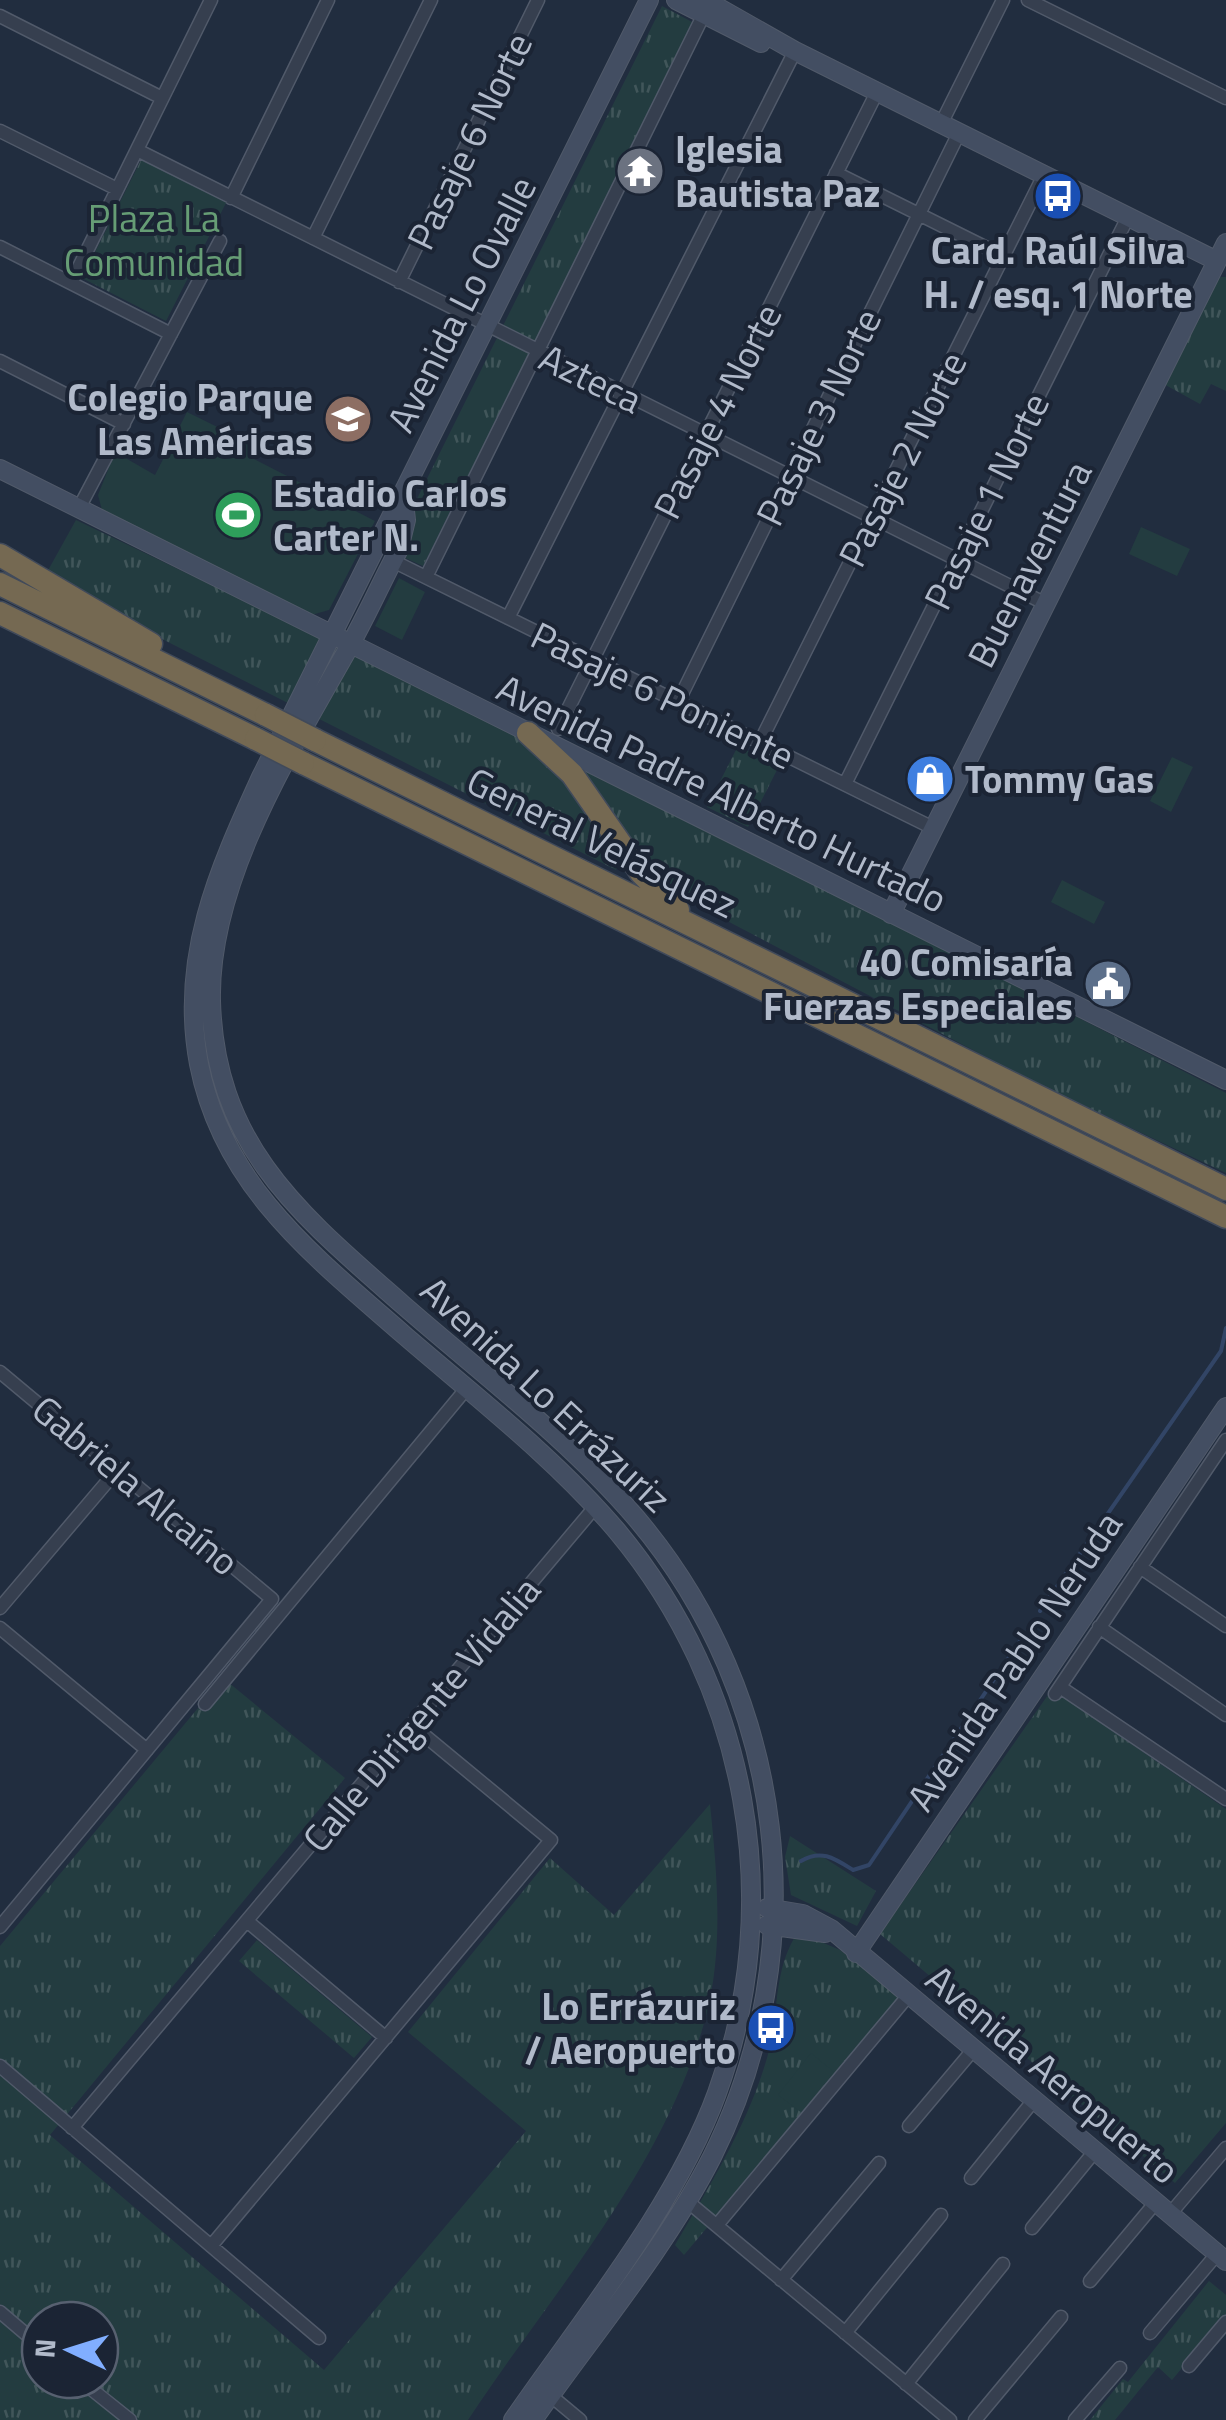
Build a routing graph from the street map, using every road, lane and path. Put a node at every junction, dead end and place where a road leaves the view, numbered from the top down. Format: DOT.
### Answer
graph roads {
  1 [pos="194,0"];
  2 [pos="328,0"];
  3 [pos="431,0"];
  4 [pos="538,0"];
  5 [pos="649,0"];
  6 [pos="676,0"];
  7 [pos="1002,0"];
  8 [pos="1028,0"];
  9 [pos="209,3"];
  10 [pos="704,7"];
  11 [pos="0,16"];
  12 [pos="795,51"];
  13 [pos="877,92"];
  14 [pos="162,98"];
  15 [pos="1226,98"];
  16 [pos="941,124"];
  17 [pos="0,132"];
  18 [pos="959,133"];
  19 [pos="136,150"];
  20 [pos="836,173"];
  21 [pos="1044,175"];
  22 [pos="117,189"];
  23 [pos="232,198"];
  24 [pos="919,214"];
  25 [pos="1128,216"];
  26 [pos="312,238"];
  27 [pos="220,241"];
  28 [pos="1226,244"];
  29 [pos="0,248"];
  30 [pos="1003,256"];
  31 [pos="1217,261"];
  32 [pos="400,282"];
  33 [pos="71,283"];
  34 [pos="487,326"];
  35 [pos="172,334"];
  36 [pos="537,351"];
  37 [pos="0,361"];
  38 [pos="621,392"];
  39 [pos="124,424"];
  40 [pos="706,434"];
  41 [pos="0,469"];
  42 [pos="789,476"];
  43 [pos="404,493"];
  44 [pos="78,508"];
  45 [pos="872,518"];
  46 [pos="0,555"];
  47 [pos="957,560"];
  48 [pos="393,561"];
  49 [pos="426,577"];
  50 [pos="0,584"];
  51 [pos="1046,604"];
  52 [pos="0,613"];
  53 [pos="508,618"];
  54 [pos="331,636"];
  55 [pos="350,646"];
  56 [pos="593,660"];
  57 [pos="219,692"];
  58 [pos="678,702"];
  59 [pos="558,729"];
  60 [pos="528,733"];
  61 [pos="760,742"];
  62 [pos="844,784"];
  63 [pos="934,828"];
  64 [pos="891,914"];
  65 [pos="708,933"];
  66 [pos="1226,1080"];
  67 [pos="1226,1188"];
  68 [pos="1226,1217"];
  69 [pos="0,1372"];
  70 [pos="466,1389"];
  71 [pos="1226,1408"];
  72 [pos="1226,1440"];
  73 [pos="118,1469"];
  74 [pos="595,1507"];
  75 [pos="1140,1567"];
  76 [pos="1226,1605"];
  77 [pos="0,1608"];
  78 [pos="1221,1623"];
  79 [pos="0,1628"];
  80 [pos="1100,1628"];
  81 [pos="205,1704"];
  82 [pos="1226,1715"];
  83 [pos="412,1725"];
  84 [pos="148,1750"];
  85 [pos="1226,1799"];
  86 [pos="776,1882"];
  87 [pos="803,1914"];
  88 [pos="751,1916"];
  89 [pos="774,1917"];
  90 [pos="247,1921"];
  91 [pos="0,1927"];
  92 [pos="838,1937"];
  93 [pos="856,1953"];
  94 [pos="908,1996"];
  95 [pos="386,2038"];
  96 [pos="973,2050"];
  97 [pos="0,2066"];
  98 [pos="1034,2100"];
  99 [pos="910,2126"];
  100 [pos="72,2128"];
  101 [pos="1226,2148"];
  102 [pos="1095,2151"];
  103 [pos="878,2163"];
  104 [pos="971,2178"];
  105 [pos="688,2201"];
  106 [pos="1163,2208"];
  107 [pos="940,2216"];
  108 [pos="717,2226"];
  109 [pos="1032,2228"];
  110 [pos="211,2246"];
  111 [pos="1222,2257"];
  112 [pos="1003,2264"];
  113 [pos="781,2280"];
  114 [pos="1090,2282"];
  115 [pos="0,2312"];
  116 [pos="1061,2316"];
  117 [pos="1226,2322"];
  118 [pos="20,2329"];
  119 [pos="845,2333"];
  120 [pos="1150,2333"];
  121 [pos="319,2338"];
  122 [pos="1188,2366"];
  123 [pos="1120,2368"];
  124 [pos="906,2384"];
  125 [pos="550,2395"];
  126 [pos="105,2400"];
  127 [pos="130,2420"];
  128 [pos="513,2420"];
  129 [pos="533,2420"];
  130 [pos="580,2420"];
  131 [pos="950,2420"];
  132 [pos="975,2420"];
  133 [pos="1075,2420"];
  1 -- 9 [label="street"];
  2 -- 23 [label="street"];
  3 -- 26 [label="street"];
  4 -- 32 [label="street, Pasaje 6 Norte"];
  5 -- 34 [label="main road, Avenida Lo Ovalle"];
  6 -- 10 [label="main road"];
  7 -- 16 [label="street"];
  8 -- 15 [label="street"];
  9 -- 14 [label="street"];
  10 -- 12 [label="main road"];
  10 -- 36 [label="street"];
  11 -- 14 [label="street"];
  12 -- 13 [label="main road"];
  12 -- 38 [label="street"];
  13 -- 16 [label="main road"];
  13 -- 20 [label="street, Pasaje 4 Norte"];
  14 -- 19 [label="street"];
  16 -- 18 [label="main road"];
  17 -- 22 [label="street"];
  18 -- 21 [label="main road"];
  18 -- 24 [label="street, Pasaje 3 Norte"];
  19 -- 22 [label="street"];
  19 -- 23 [label="street, Azteca"];
  20 -- 24 [label="street"];
  20 -- 40 [label="street, Pasaje 4 Norte"];
  21 -- 25 [label="main road"];
  21 -- 30 [label="street, Pasaje 2 Norte"];
  22 -- 33 [label="street"];
  23 -- 26 [label="street, Azteca"];
  24 -- 30 [label="street"];
  24 -- 42 [label="street, Pasaje 3 Norte"];
  25 -- 31 [label="main road"];
  25 -- 47 [label="street, Pasaje 1 Norte"];
  26 -- 32 [label="street, Azteca"];
  27 -- 35 [label="street"];
  28 -- 31 [label="main road, Buenaventura"];
  29 -- 33 [label="street"];
  30 -- 45 [label="street, Pasaje 2 Norte"];
  31 -- 51 [label="main road, Buenaventura"];
  32 -- 34 [label="street, Azteca"];
  33 -- 35 [label="street"];
  34 -- 36 [label="street, Azteca"];
  34 -- 43 [label="main road, Avenida Lo Ovalle"];
  35 -- 39 [label="street"];
  36 -- 38 [label="street, Azteca"];
  36 -- 49 [label="street"];
  37 -- 39 [label="street"];
  38 -- 40 [label="street, Azteca"];
  38 -- 53 [label="street"];
  39 -- 44 [label="street"];
  40 -- 42 [label="street, Azteca"];
  40 -- 56 [label="street, Pasaje 4 Norte"];
  41 -- 44 [label="main road, Avenida Padre Alberto Hurtado"];
  42 -- 45 [label="street, Azteca"];
  42 -- 58 [label="street, Pasaje 3 Norte"];
  43 -- 48 [label="main road, Avenida Lo Errázuriz"];
  43 -- 54 [label="main road, Avenida Lo Ovalle"];
  44 -- 54 [label="main road, Avenida Padre Alberto Hurtado"];
  45 -- 47 [label="street, Azteca"];
  45 -- 61 [label="street, Pasaje 2 Norte"];
  46 -- 57 [label="highway"];
  47 -- 51 [label="street, Azteca"];
  47 -- 62 [label="street, Pasaje 1 Norte"];
  48 -- 49 [label="street, Pasaje 6 Poniente"];
  48 -- 55 [label="main road, Avenida Lo Errázuriz"];
  49 -- 53 [label="street, Pasaje 6 Poniente"];
  50 -- 57 [label="highway, General Velásquez"];
  51 -- 63 [label="main road, Buenaventura"];
  52 -- 68 [label="highway, General Velásquez, bridge"];
  53 -- 56 [label="street, Pasaje 6 Poniente"];
  54 -- 55 [label="main road, Avenida Padre Alberto Hurtado"];
  54 -- 70 [label="main road, Avenida Lo Errázuriz"];
  55 -- 60 [label="main road, Avenida Padre Alberto Hurtado"];
  55 -- 86 [label="main road, Avenida Lo Errázuriz"];
  56 -- 58 [label="street, Pasaje 6 Poniente"];
  56 -- 59 [label="street, Pasaje 4 Norte"];
  57 -- 65 [label="highway, General Velásquez, bridge"];
  58 -- 61 [label="street, Pasaje 6 Poniente"];
  60 -- 64 [label="main road, Avenida Padre Alberto Hurtado"];
  60 -- 65 [label="highway"];
  61 -- 62 [label="street, Pasaje 6 Poniente"];
  62 -- 63 [label="street, Pasaje 6 Poniente"];
  63 -- 64 [label="main road, Buenaventura"];
  64 -- 66 [label="main road, Avenida Padre Alberto Hurtado"];
  65 -- 67 [label="highway, General Velásquez"];
  69 -- 73 [label="street, Gabriela Alcaíno"];
  70 -- 74 [label="main road, Avenida Lo Errázuriz"];
  70 -- 81 [label="street"];
  71 -- 93 [label="main road, Avenida Pablo Neruda"];
  72 -- 75 [label="street, Avenida Pablo Neruda"];
  73 -- 77 [label="street"];
  73 -- 84 [label="street, Gabriela Alcaíno"];
  74 -- 83 [label="street, Calle Dirigente Vidalia"];
  74 -- 88 [label="main road, Avenida Lo Errázuriz"];
  75 -- 78 [label="street"];
  75 -- 80 [label="street, Avenida Pablo Neruda"];
  76 -- 78 [label="street"];
  79 -- 84 [label="street"];
  80 -- 82 [label="street"];
  80 -- 85 [label="street, Avenida Pablo Neruda"];
  83 -- 90 [label="street, Calle Dirigente Vidalia"];
  83 -- 95 [label="street"];
  84 -- 91 [label="street"];
  86 -- 87 [label="main road"];
  86 -- 89 [label="main road, Avenida Lo Errázuriz"];
  87 -- 89 [label="main road, Avenida Aeropuerto"];
  87 -- 92 [label="main road, Avenida Aeropuerto"];
  88 -- 89 [label="main road, Avenida Aeropuerto"];
  88 -- 128 [label="main road, Avenida Lo Errázuriz"];
  89 -- 92 [label="main road, Avenida Aeropuerto"];
  89 -- 105 [label="main road, Avenida Lo Errázuriz"];
  90 -- 95 [label="street"];
  90 -- 100 [label="street, Calle Dirigente Vidalia"];
  92 -- 93 [label="main road, Avenida Aeropuerto"];
  93 -- 94 [label="main road, Avenida Aeropuerto"];
  94 -- 96 [label="main road, Avenida Aeropuerto"];
  94 -- 108 [label="street"];
  95 -- 110 [label="street"];
  96 -- 98 [label="main road, Avenida Aeropuerto"];
  96 -- 99 [label="street"];
  97 -- 100 [label="street"];
  98 -- 102 [label="main road, Avenida Aeropuerto"];
  98 -- 104 [label="street"];
  100 -- 110 [label="street"];
  101 -- 106 [label="street"];
  102 -- 106 [label="main road, Avenida Aeropuerto"];
  102 -- 109 [label="street"];
  103 -- 113 [label="street"];
  105 -- 108 [label="street"];
  105 -- 125 [label="main road, Avenida Lo Errázuriz"];
  106 -- 111 [label="main road, Avenida Aeropuerto"];
  106 -- 114 [label="street"];
  107 -- 119 [label="street"];
  108 -- 113 [label="street"];
  110 -- 121 [label="street"];
  111 -- 120 [label="street"];
  112 -- 124 [label="street"];
  113 -- 119 [label="street"];
  115 -- 118 [label="street"];
  116 -- 132 [label="street"];
  117 -- 122 [label="street"];
  119 -- 124 [label="street"];
  123 -- 133 [label="street"];
  124 -- 131 [label="street"];
  125 -- 129 [label="main road, Avenida Lo Errázuriz"];
  125 -- 130 [label="street"];
  126 -- 127 [label="street"];
}
